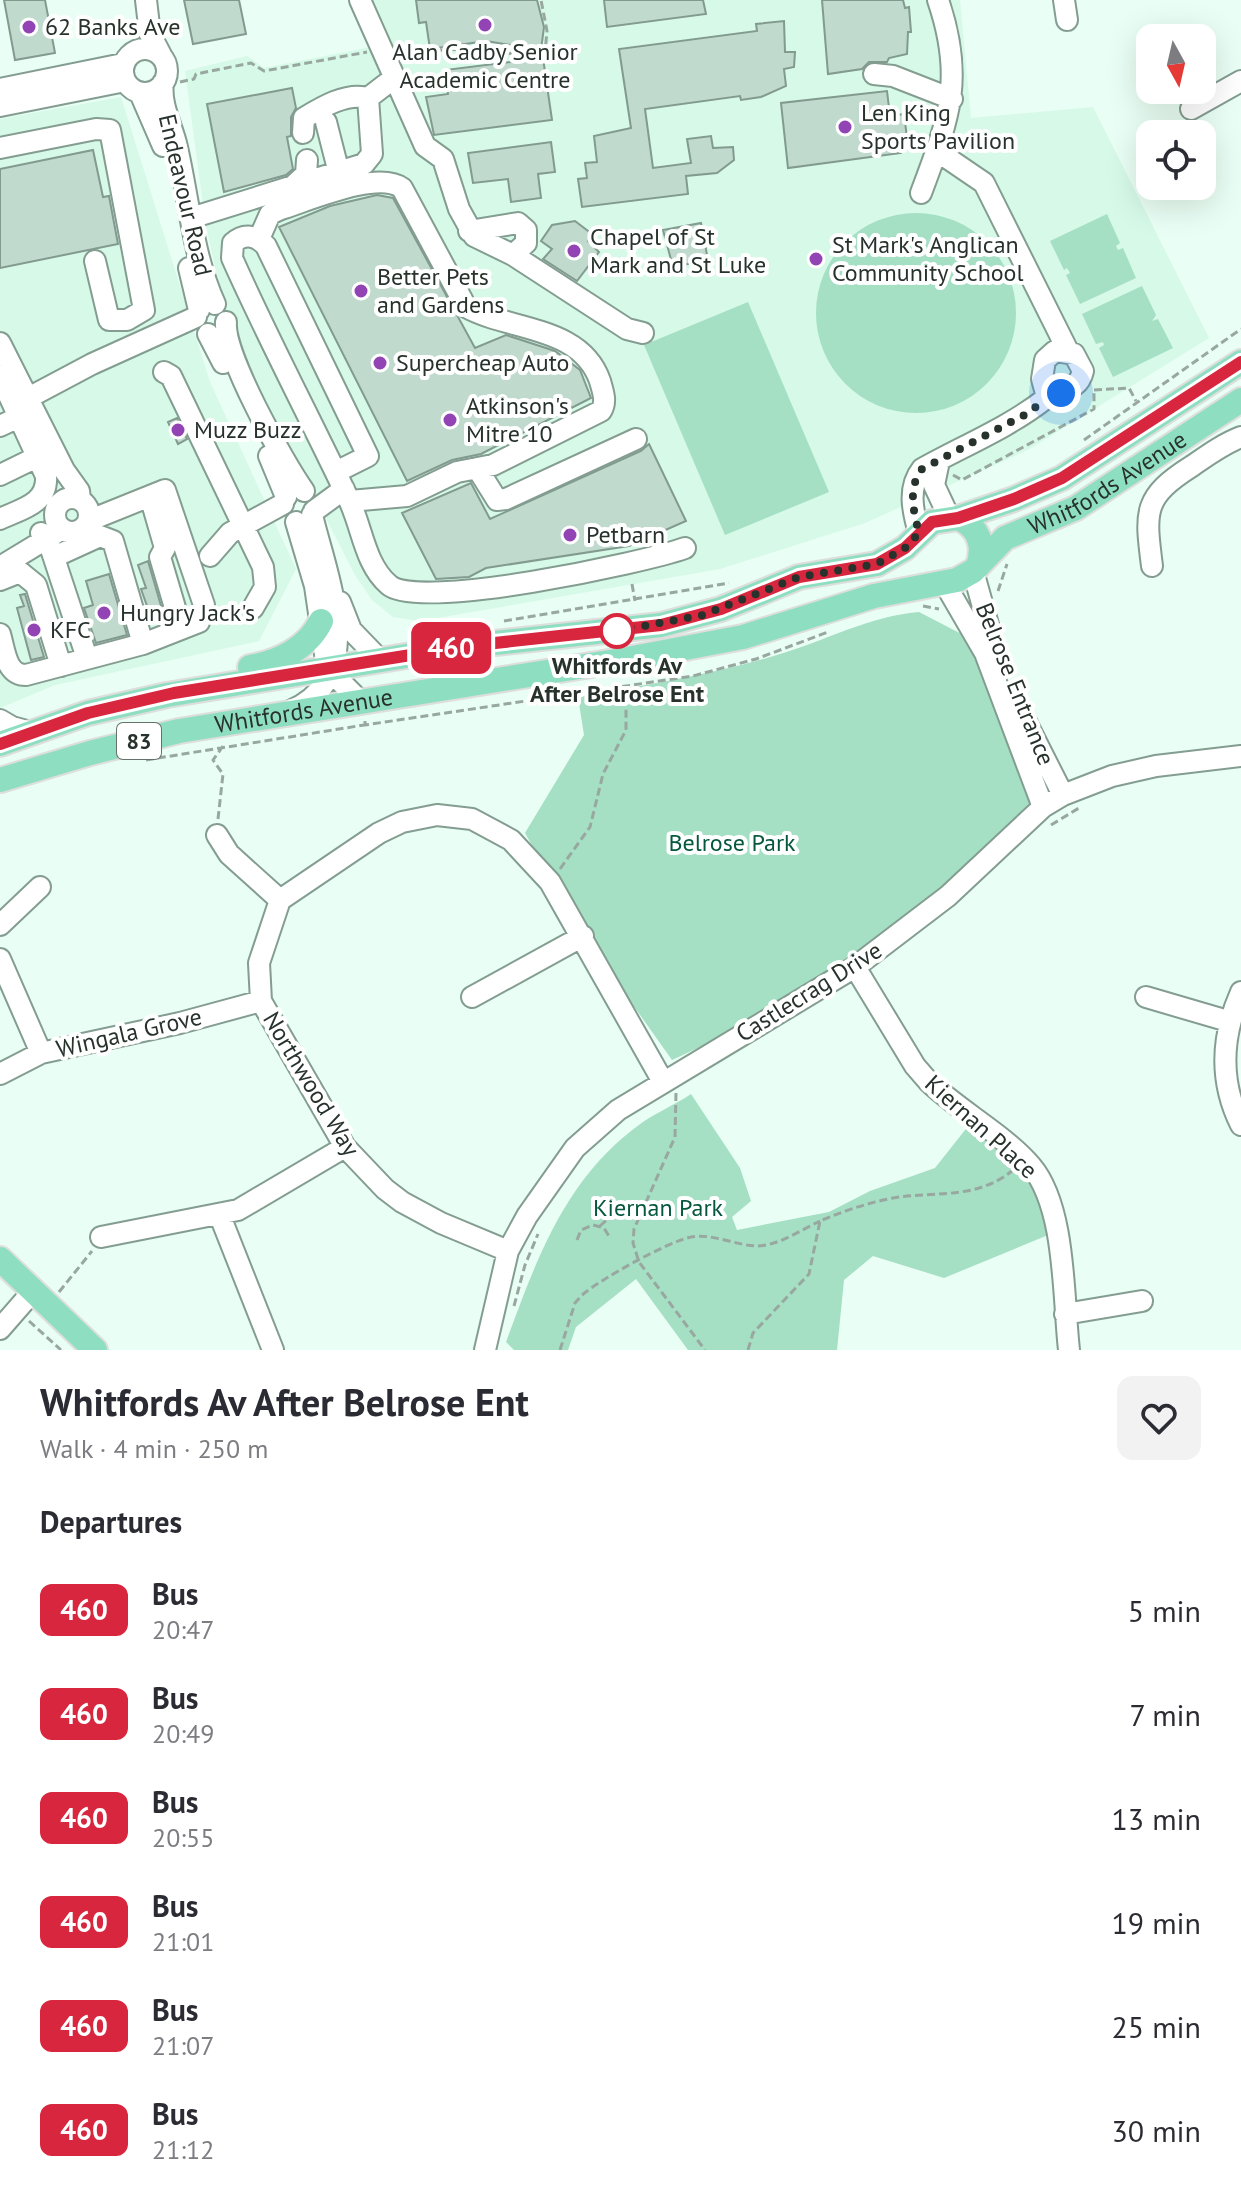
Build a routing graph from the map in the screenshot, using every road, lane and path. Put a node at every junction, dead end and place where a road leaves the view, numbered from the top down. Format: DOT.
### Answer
graph roads {
  1 [pos="134,0"];
  2 [pos="146,0"];
  3 [pos="360,0"];
  4 [pos="541,0"];
  5 [pos="938,0"];
  6 [pos="382,49"];
  7 [pos="161,55"];
  8 [pos="130,73"];
  9 [pos="874,74"];
  10 [pos="394,78"];
  11 [pos="1241,81"];
  12 [pos="172,82"];
  13 [pos="0,89"];
  14 [pos="368,98"];
  15 [pos="952,99"];
  16 [pos="0,106"];
  17 [pos="1191,109"];
  18 [pos="326,122"];
  19 [pos="303,133"];
  20 [pos="0,148"];
  21 [pos="937,151"];
  22 [pos="307,160"];
  23 [pos="339,173"];
  24 [pos="293,186"];
  25 [pos="921,193"];
  26 [pos="191,218"];
  27 [pos="469,231"];
  28 [pos="259,239"];
  29 [pos="230,248"];
  30 [pos="192,250"];
  31 [pos="513,255"];
  32 [pos="95,261"];
  33 [pos="207,319"];
  34 [pos="127,320"];
  35 [pos="1241,329"];
  36 [pos="643,333"];
  37 [pos="0,343"];
  38 [pos="136,344"];
  39 [pos="1068,351"];
  40 [pos="1241,362"];
  41 [pos="164,372"];
  42 [pos="1,382"];
  43 [pos="1094,390"];
  44 [pos="1047,397"];
  45 [pos="1241,400"];
  46 [pos="1136,401"];
  47 [pos="15,414"];
  48 [pos="1241,437"];
  49 [pos="636,439"];
  50 [pos="1081,444"];
  51 [pos="37,457"];
  52 [pos="939,461"];
  53 [pos="477,468"];
  54 [pos="0,475"];
  55 [pos="145,498"];
  56 [pos="313,501"];
  57 [pos="85,510"];
  58 [pos="953,518"];
  59 [pos="0,519"];
  60 [pos="252,521"];
  61 [pos="52,536"];
  62 [pos="317,536"];
  63 [pos="917,537"];
  64 [pos="685,548"];
  65 [pos="210,556"];
  66 [pos="0,557"];
  67 [pos="1152,566"];
  68 [pos="0,567"];
  69 [pos="976,568"];
  70 [pos="0,580"];
  71 [pos="730,583"];
  72 [pos="632,584"];
  73 [pos="942,584"];
  74 [pos="635,601"];
  75 [pos="253,608"];
  76 [pos="321,621"];
  77 [pos="499,622"];
  78 [pos="181,628"];
  79 [pos="1,644"];
  80 [pos="143,644"];
  81 [pos="87,658"];
  82 [pos="379,659"];
  83 [pos="61,666"];
  84 [pos="331,669"];
  85 [pos="626,685"];
  86 [pos="174,693"];
  87 [pos="363,713"];
  88 [pos="282,715"];
  89 [pos="0,720"];
  90 [pos="30,732"];
  91 [pos="0,744"];
  92 [pos="224,745"];
  93 [pos="1241,756"];
  94 [pos="138,761"];
  95 [pos="0,780"];
  96 [pos="1063,795"];
  97 [pos="1087,804"];
  98 [pos="1043,807"];
  99 [pos="1045,829"];
  100 [pos="217,835"];
  101 [pos="550,882"];
  102 [pos="40,887"];
  103 [pos="280,900"];
  104 [pos="0,925"];
  105 [pos="583,936"];
  106 [pos="0,959"];
  107 [pos="855,967"];
  108 [pos="1241,992"];
  109 [pos="472,997"];
  110 [pos="1146,997"];
  111 [pos="261,1001"];
  112 [pos="1228,1021"];
  113 [pos="41,1053"];
  114 [pos="0,1074"];
  115 [pos="686,1087"];
  116 [pos="667,1091"];
  117 [pos="1241,1125"];
  118 [pos="345,1147"];
  119 [pos="1024,1158"];
  120 [pos="646,1202"];
  121 [pos="220,1216"];
  122 [pos="820,1221"];
  123 [pos="600,1226"];
  124 [pos="540,1229"];
  125 [pos="101,1237"];
  126 [pos="610,1238"];
  127 [pos="577,1240"];
  128 [pos="508,1251"];
  129 [pos="0,1259"];
  130 [pos="639,1262"];
  131 [pos="0,1276"];
  132 [pos="1142,1301"];
  133 [pos="34,1303"];
  134 [pos="1065,1314"];
  135 [pos="512,1315"];
  136 [pos="0,1329"];
  137 [pos="61,1350"];
  138 [pos="79,1350"];
  139 [pos="95,1350"];
  140 [pos="273,1350"];
  141 [pos="485,1350"];
  142 [pos="560,1350"];
  143 [pos="705,1350"];
  144 [pos="748,1350"];
  145 [pos="1069,1350"];
  1 -- 8 [label="street, Endeavour Road"];
  2 -- 7 [label="street"];
  3 -- 6 [label="street"];
  4 -- 6 [label="path"];
  5 -- 15 [label="street"];
  6 -- 10 [label="street"];
  6 -- 12 [label="path"];
  7 -- 8 [label="street"];
  7 -- 12 [label="street, Endeavour Road"];
  8 -- 12 [label="street"];
  8 -- 13 [label="street"];
  8 -- 16 [label="street"];
  8 -- 30 [label="street, Endeavour Road"];
  9 -- 15 [label="street"];
  10 -- 14 [label="street"];
  10 -- 27 [label="street"];
  11 -- 17 [label="street"];
  12 -- 26 [label="street, Endeavour Road"];
  14 -- 19 [label="street"];
  14 -- 23 [label="street"];
  15 -- 21 [label="street"];
  18 -- 23 [label="street"];
  20 -- 34 [label="street"];
  21 -- 25 [label="street"];
  21 -- 39 [label="street"];
  22 -- 24 [label="street"];
  23 -- 24 [label="street"];
  24 -- 26 [label="street"];
  26 -- 30 [label="street, Endeavour Road"];
  27 -- 31 [label="street"];
  27 -- 31 [label="street"];
  28 -- 29 [label="street"];
  28 -- 53 [label="street"];
  28 -- 56 [label="street"];
  29 -- 30 [label="street"];
  29 -- 56 [label="street"];
  30 -- 33 [label="street, Endeavour Road"];
  31 -- 36 [label="street"];
  32 -- 34 [label="street"];
  33 -- 38 [label="street"];
  33 -- 56 [label="street, Endeavour Road"];
  34 -- 38 [label="street"];
  35 -- 46 [label="path"];
  37 -- 47 [label="street"];
  38 -- 47 [label="street"];
  39 -- 44 [label="street"];
  39 -- 44 [label="street"];
  40 -- 58 [label="main road, Whitfords Avenue / 83"];
  41 -- 60 [label="street"];
  42 -- 47 [label="street"];
  43 -- 46 [label="path"];
  44 -- 52 [label="street"];
  45 -- 69 [label="main road, Whitfords Avenue / 83"];
  46 -- 50 [label="path"];
  47 -- 51 [label="street"];
  47 -- 57 [label="street"];
  48 -- 67 [label="street"];
  49 -- 53 [label="street"];
  51 -- 54 [label="street"];
  51 -- 59 [label="street"];
  52 -- 58 [label="street"];
  52 -- 63 [label="street"];
  53 -- 56 [label="street"];
  55 -- 57 [label="street"];
  55 -- 78 [label="street"];
  55 -- 78 [label="street"];
  56 -- 60 [label="street"];
  56 -- 62 [label="street, Endeavour Road"];
  56 -- 64 [label="street"];
  56 -- 76 [label="street, Endeavour Road"];
  57 -- 61 [label="street"];
  57 -- 61 [label="street"];
  58 -- 63 [label="main road, Whitfords Avenue / 83"];
  58 -- 69 [label="main road"];
  60 -- 65 [label="street"];
  60 -- 75 [label="street"];
  61 -- 66 [label="street"];
  61 -- 68 [label="street"];
  61 -- 80 [label="street"];
  61 -- 81 [label="street"];
  62 -- 82 [label="street"];
  62 -- 84 [label="street, Endeavour Road"];
  63 -- 73 [label="main road"];
  63 -- 82 [label="main road, Whitfords Avenue / 83"];
  69 -- 73 [label="main road, Whitfords Avenue / 83"];
  69 -- 96 [label="street, Belrose Entrance"];
  70 -- 83 [label="street"];
  71 -- 74 [label="path"];
  72 -- 74 [label="path"];
  73 -- 87 [label="main road, Whitfords Avenue / 83"];
  73 -- 98 [label="street, Belrose Entrance"];
  74 -- 77 [label="path"];
  76 -- 84 [label="street, Endeavour Road"];
  76 -- 86 [label="main road"];
  78 -- 80 [label="street"];
  79 -- 83 [label="street"];
  80 -- 81 [label="street"];
  81 -- 83 [label="street"];
  82 -- 84 [label="main road, Whitfords Avenue / 83"];
  84 -- 86 [label="main road, Whitfords Avenue / 83"];
  84 -- 87 [label="street"];
  84 -- 88 [label="street"];
  85 -- 101 [label="path"];
  86 -- 90 [label="main road, Whitfords Avenue / 83"];
  87 -- 88 [label="main road, Whitfords Avenue / 83"];
  87 -- 92 [label="path"];
  88 -- 95 [label="main road, Whitfords Avenue / 83"];
  89 -- 90 [label="street"];
  90 -- 91 [label="main road, Whitfords Avenue / 83"];
  92 -- 94 [label="path"];
  92 -- 100 [label="path"];
  93 -- 96 [label="street, Castlecrag Drive"];
  96 -- 98 [label="street, Castlecrag Drive"];
  97 -- 99 [label="path"];
  98 -- 107 [label="street, Castlecrag Drive"];
  100 -- 103 [label="street"];
  101 -- 103 [label="street"];
  101 -- 105 [label="street"];
  102 -- 104 [label="street"];
  103 -- 111 [label="street, Northwood Way"];
  105 -- 109 [label="street"];
  105 -- 116 [label="street"];
  106 -- 113 [label="street"];
  107 -- 116 [label="street, Castlecrag Drive"];
  107 -- 119 [label="street, Kiernan Place"];
  108 -- 112 [label="street"];
  110 -- 112 [label="street"];
  111 -- 113 [label="street, Wingala Grove"];
  111 -- 118 [label="street, Northwood Way"];
  112 -- 117 [label="street"];
  113 -- 114 [label="street, Wingala Grove"];
  115 -- 116 [label="path"];
  116 -- 120 [label="path"];
  116 -- 128 [label="street, Castlecrag Drive"];
  118 -- 121 [label="street"];
  118 -- 128 [label="street, Northwood Way"];
  119 -- 122 [label="path"];
  119 -- 134 [label="street, Kiernan Place"];
  120 -- 123 [label="path"];
  120 -- 130 [label="path"];
  121 -- 125 [label="street"];
  121 -- 140 [label="street"];
  122 -- 130 [label="path"];
  122 -- 144 [label="path"];
  123 -- 126 [label="path"];
  123 -- 127 [label="path"];
  124 -- 135 [label="path"];
  125 -- 133 [label="path"];
  128 -- 141 [label="street, Castlecrag Drive"];
  129 -- 133 [label="main road"];
  130 -- 142 [label="path"];
  130 -- 143 [label="path"];
  131 -- 133 [label="main road"];
  132 -- 134 [label="street"];
  133 -- 136 [label="street"];
  133 -- 137 [label="path"];
  133 -- 138 [label="main road"];
  133 -- 139 [label="main road"];
  134 -- 145 [label="street, Kiernan Place"];
}
